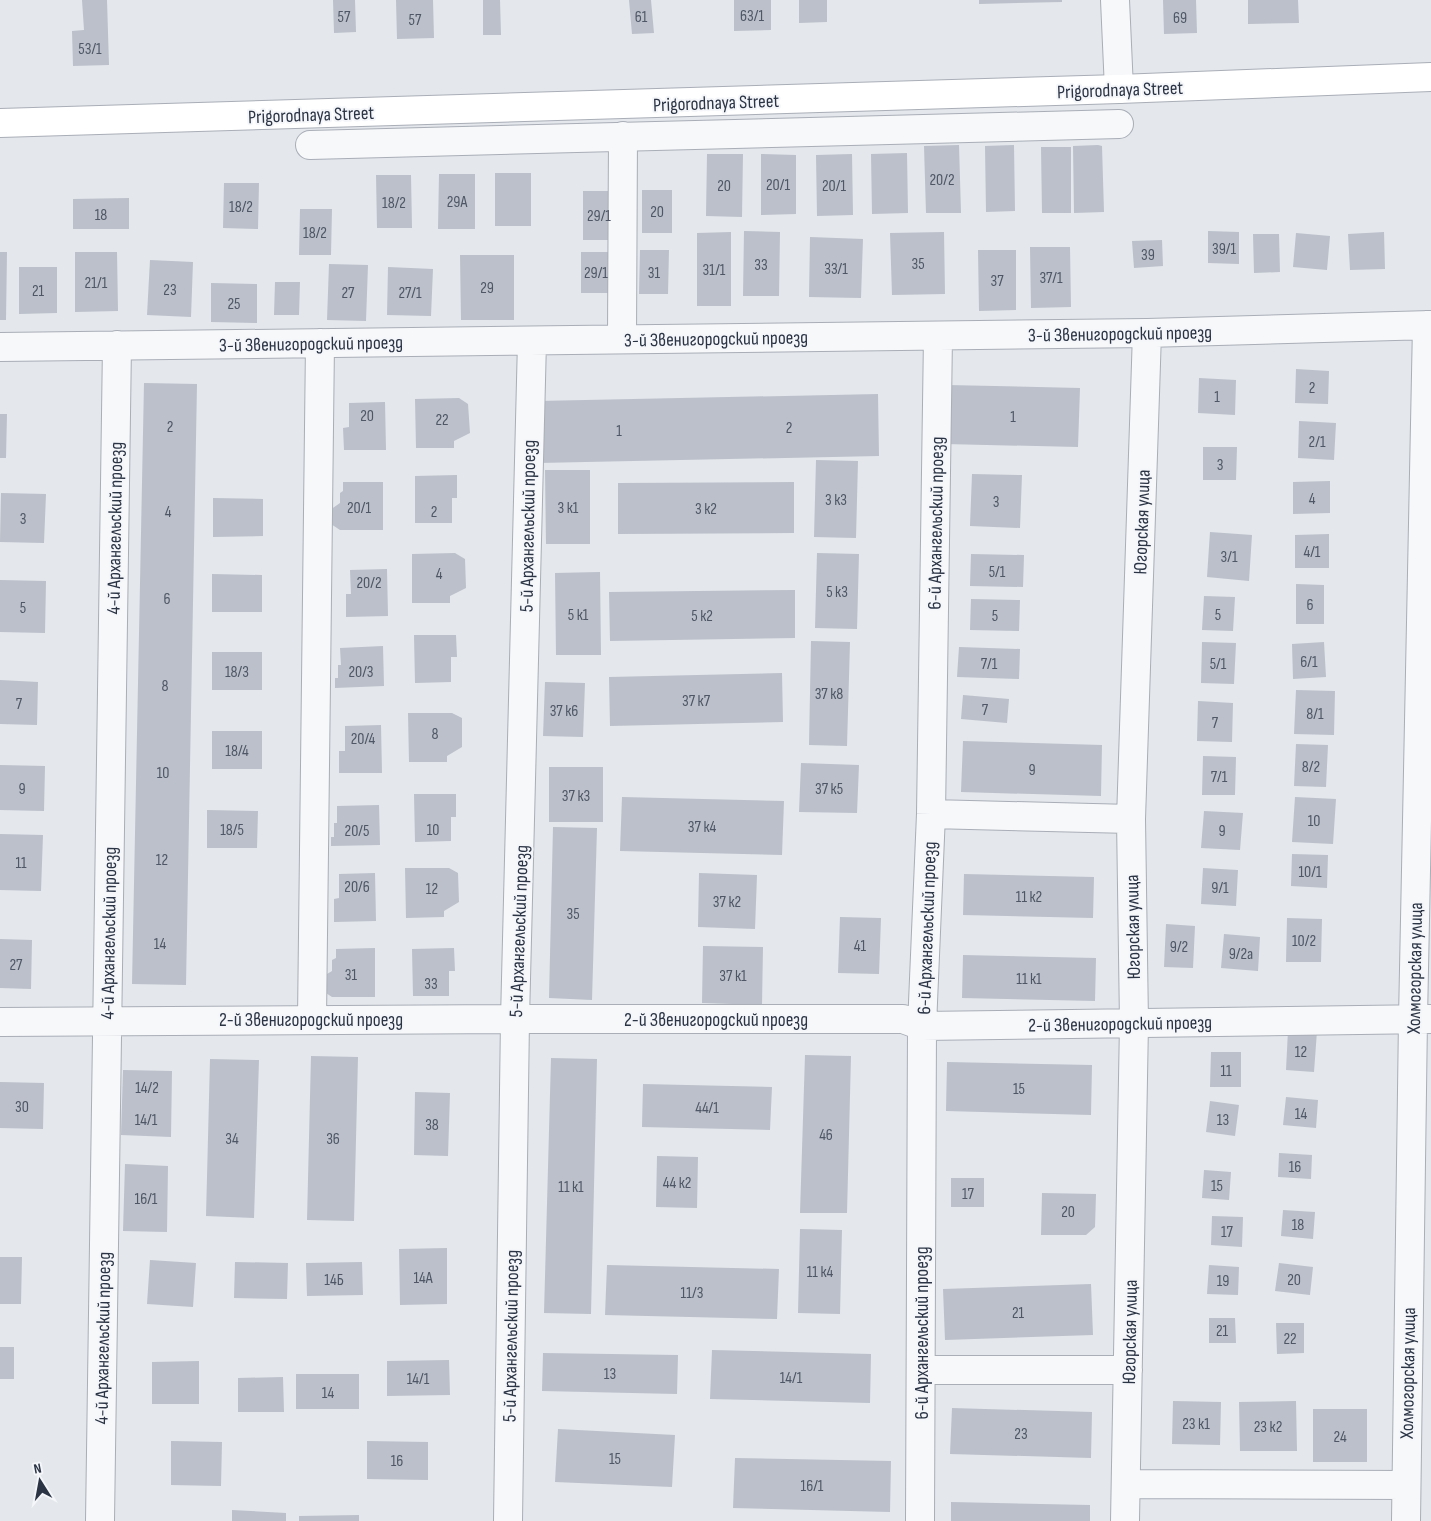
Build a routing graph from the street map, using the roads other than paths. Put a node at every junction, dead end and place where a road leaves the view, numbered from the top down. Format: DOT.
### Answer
graph roads {
  1 [pos="1116,0"];
  2 [pos="1431,77"];
  3 [pos="1119,89"];
  4 [pos="0,123"];
  5 [pos="1119,124"];
  6 [pos="623,136"];
  7 [pos="310,145"];
  8 [pos="1429,325"];
  9 [pos="1147,333"];
  10 [pos="938,336"];
  11 [pos="622,338"];
  12 [pos="532,341"];
  13 [pos="320,343"];
  14 [pos="117,345"];
  15 [pos="0,347"];
  16 [pos="931,814"];
  17 [pos="1131,819"];
  18 [pos="515,1018"];
  19 [pos="1422,1019"];
  20 [pos="106,1020"];
  21 [pos="312,1020"];
  22 [pos="0,1022"];
  23 [pos="1134,1023"];
  24 [pos="922,1026"];
  25 [pos="921,1370"];
  26 [pos="1128,1370"];
  27 [pos="1126,1484"];
  28 [pos="1406,1485"];
  29 [pos="100,1521"];
  30 [pos="508,1521"];
  31 [pos="920,1521"];
  32 [pos="1124,1521"];
  33 [pos="1406,1521"];
  1 -- 3 [label="street"];
  2 -- 3 [label="street, Prigorodnaya Street"];
  3 -- 4 [label="street, Prigorodnaya Street"];
  5 -- 6 [label="street"];
  6 -- 7 [label="street"];
  6 -- 11 [label="street"];
  8 -- 9 [label="street, 3-й Звенигородский проезд"];
  8 -- 19 [label="street, Холмогорская улица"];
  9 -- 10 [label="street, 3-й Звенигородский проезд"];
  9 -- 17 [label="street, Югорская улица"];
  10 -- 11 [label="street, 3-й Звенигородский проезд"];
  10 -- 16 [label="street, 6-й Архангельский проезд"];
  11 -- 12 [label="street, 3-й Звенигородский проезд"];
  12 -- 13 [label="street, 3-й Звенигородский проезд"];
  12 -- 18 [label="street, 5-й Архангельский проезд"];
  13 -- 14 [label="street, 3-й Звенигородский проезд"];
  13 -- 21 [label="street"];
  14 -- 15 [label="street, 3-й Звенигородский проезд"];
  14 -- 20 [label="street, 4-й Архангельский проезд"];
  16 -- 17 [label="street"];
  16 -- 24 [label="street, 6-й Архангельский проезд"];
  17 -- 23 [label="street, Югорская улица"];
  18 -- 21 [label="street, 2-й Звенигородский проезд"];
  18 -- 24 [label="street, 2-й Звенигородский проезд"];
  18 -- 30 [label="street, 5-й Архангельский проезд"];
  19 -- 23 [label="street, 2-й Звенигородский проезд"];
  19 -- 28 [label="street, Холмогорская улица"];
  20 -- 21 [label="street, 2-й Звенигородский проезд"];
  20 -- 22 [label="street, 2-й Звенигородский проезд"];
  20 -- 29 [label="street, 4-й Архангельский проезд"];
  23 -- 24 [label="street, 2-й Звенигородский проезд"];
  23 -- 26 [label="street, Югорская улица"];
  24 -- 25 [label="street, 6-й Архангельский проезд"];
  25 -- 26 [label="street"];
  25 -- 31 [label="street, 6-й Архангельский проезд"];
  26 -- 27 [label="street, Югорская улица"];
  27 -- 28 [label="street"];
  27 -- 32 [label="street, Югорская улица"];
  28 -- 33 [label="street, Холмогорская улица"];
}
